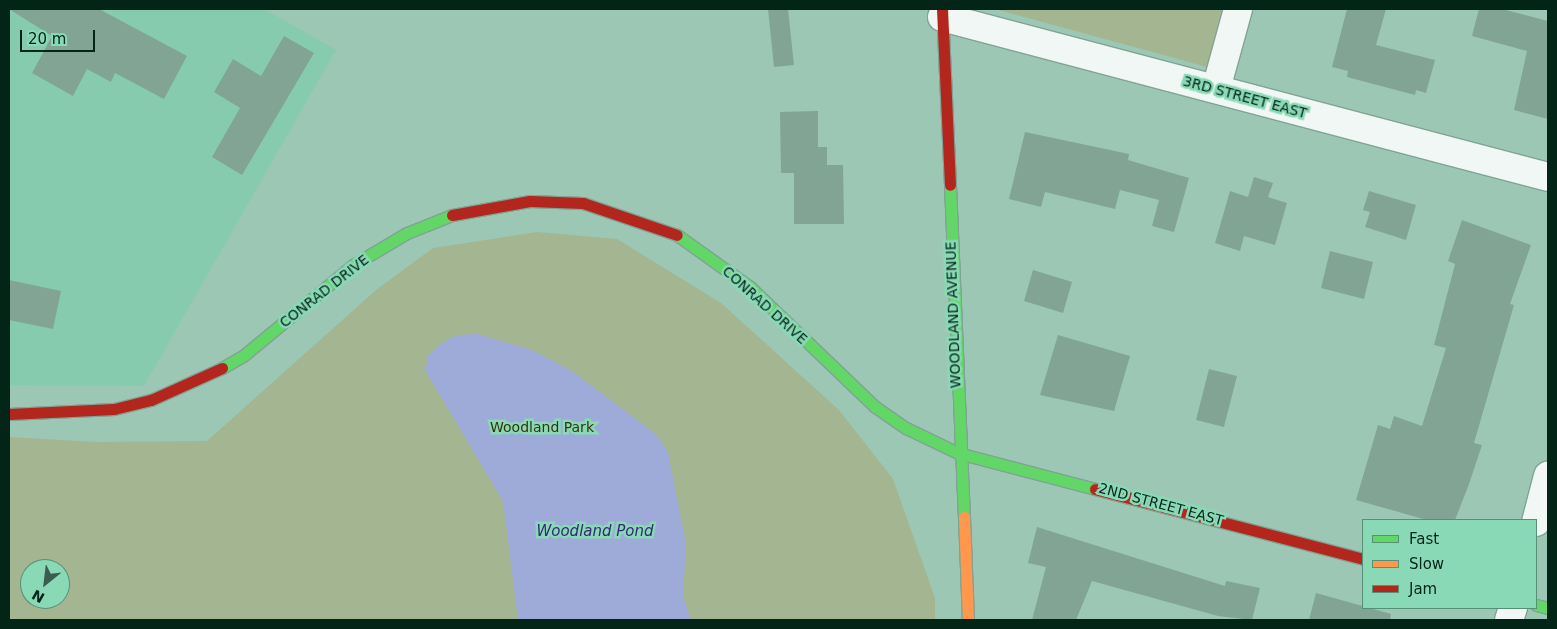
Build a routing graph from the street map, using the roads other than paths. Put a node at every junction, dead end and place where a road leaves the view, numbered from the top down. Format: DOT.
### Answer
graph roads {
  1 [pos="1238,9"];
  2 [pos="942,13"];
  3 [pos="1216,89"];
  4 [pos="1548,177"];
  5 [pos="9,414"];
  6 [pos="958,453"];
  7 [pos="1548,476"];
  8 [pos="1537,519"];
  9 [pos="1362,559"];
  10 [pos="968,620"];
  1 -- 3 [label="street"];
  2 -- 3 [label="street, 3RD STREET EAST"];
  2 -- 6 [label="street, WOODLAND AVENUE"];
  3 -- 4 [label="street, 3RD STREET EAST"];
  5 -- 6 [label="street, CONRAD DRIVE"];
  6 -- 9 [label="street, 2ND STREET EAST"];
  6 -- 10 [label="street, WOODLAND AVENUE"];
  7 -- 8 [label="street"];
}
